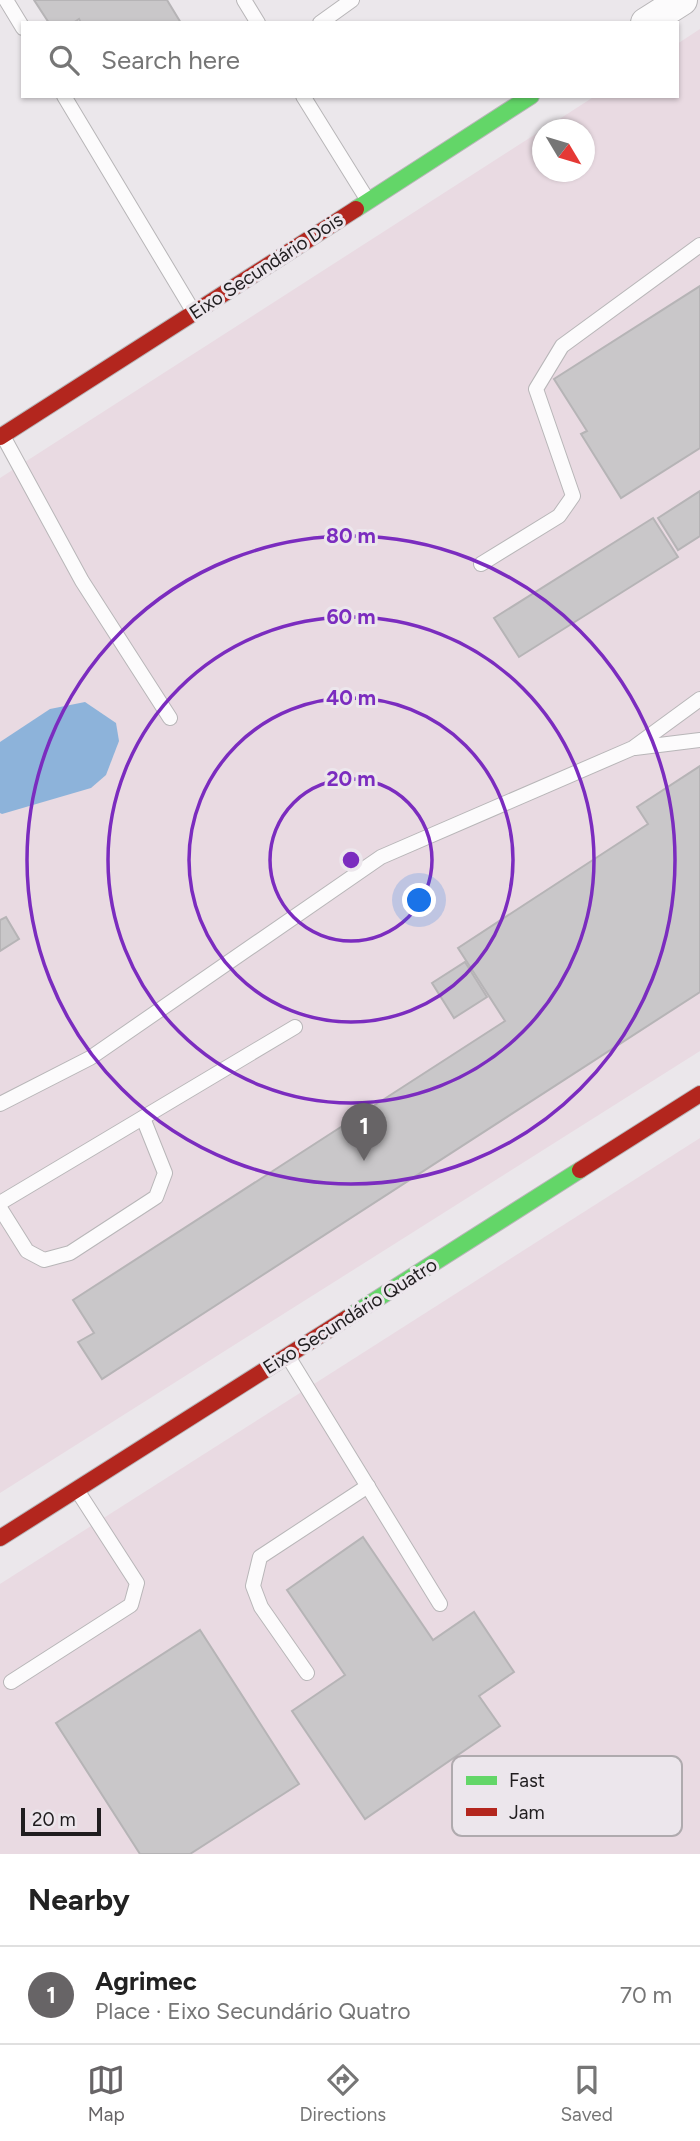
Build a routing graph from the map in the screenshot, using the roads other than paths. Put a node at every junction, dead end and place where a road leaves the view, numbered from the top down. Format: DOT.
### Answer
graph roads {
  1 [pos="6,0"];
  2 [pos="244,0"];
  3 [pos="352,0"];
  4 [pos="682,0"];
  5 [pos="257,21"];
  6 [pos="323,21"];
  7 [pos="649,21"];
  8 [pos="21,25"];
  9 [pos="65,98"];
  10 [pos="304,98"];
  11 [pos="528,98"];
  12 [pos="368,201"];
  13 [pos="700,246"];
  14 [pos="194,312"];
  15 [pos="1,436"];
  16 [pos="481,564"];
  17 [pos="700,699"];
  18 [pos="170,718"];
  19 [pos="700,740"];
  20 [pos="633,748"];
  21 [pos="295,1027"];
  22 [pos="700,1094"];
  23 [pos="0,1104"];
  24 [pos="143,1118"];
  25 [pos="0,1203"];
  26 [pos="0,1208"];
  27 [pos="288,1355"];
  28 [pos="369,1486"];
  29 [pos="77,1490"];
  30 [pos="0,1538"];
  31 [pos="440,1604"];
  32 [pos="307,1673"];
  33 [pos="11,1682"];
  1 -- 8 [label="lane"];
  2 -- 5 [label="lane"];
  3 -- 6 [label="lane"];
  4 -- 7 [label="street"];
  9 -- 14 [label="lane"];
  10 -- 12 [label="lane"];
  11 -- 12 [label="street, Eixo Secundário Dois"];
  12 -- 14 [label="street, Eixo Secundário Dois"];
  13 -- 16 [label="lane"];
  14 -- 15 [label="street, Eixo Secundário Dois"];
  15 -- 18 [label="lane"];
  17 -- 20 [label="lane"];
  19 -- 20 [label="lane"];
  20 -- 23 [label="lane"];
  21 -- 24 [label="lane"];
  22 -- 27 [label="street, Eixo Secundário Quatro"];
  24 -- 25 [label="lane"];
  24 -- 26 [label="lane"];
  27 -- 28 [label="lane"];
  27 -- 29 [label="street, Eixo Secundário Quatro"];
  28 -- 31 [label="lane"];
  28 -- 32 [label="lane"];
  29 -- 30 [label="street, Eixo Secundário Quatro"];
  29 -- 33 [label="lane"];
}
